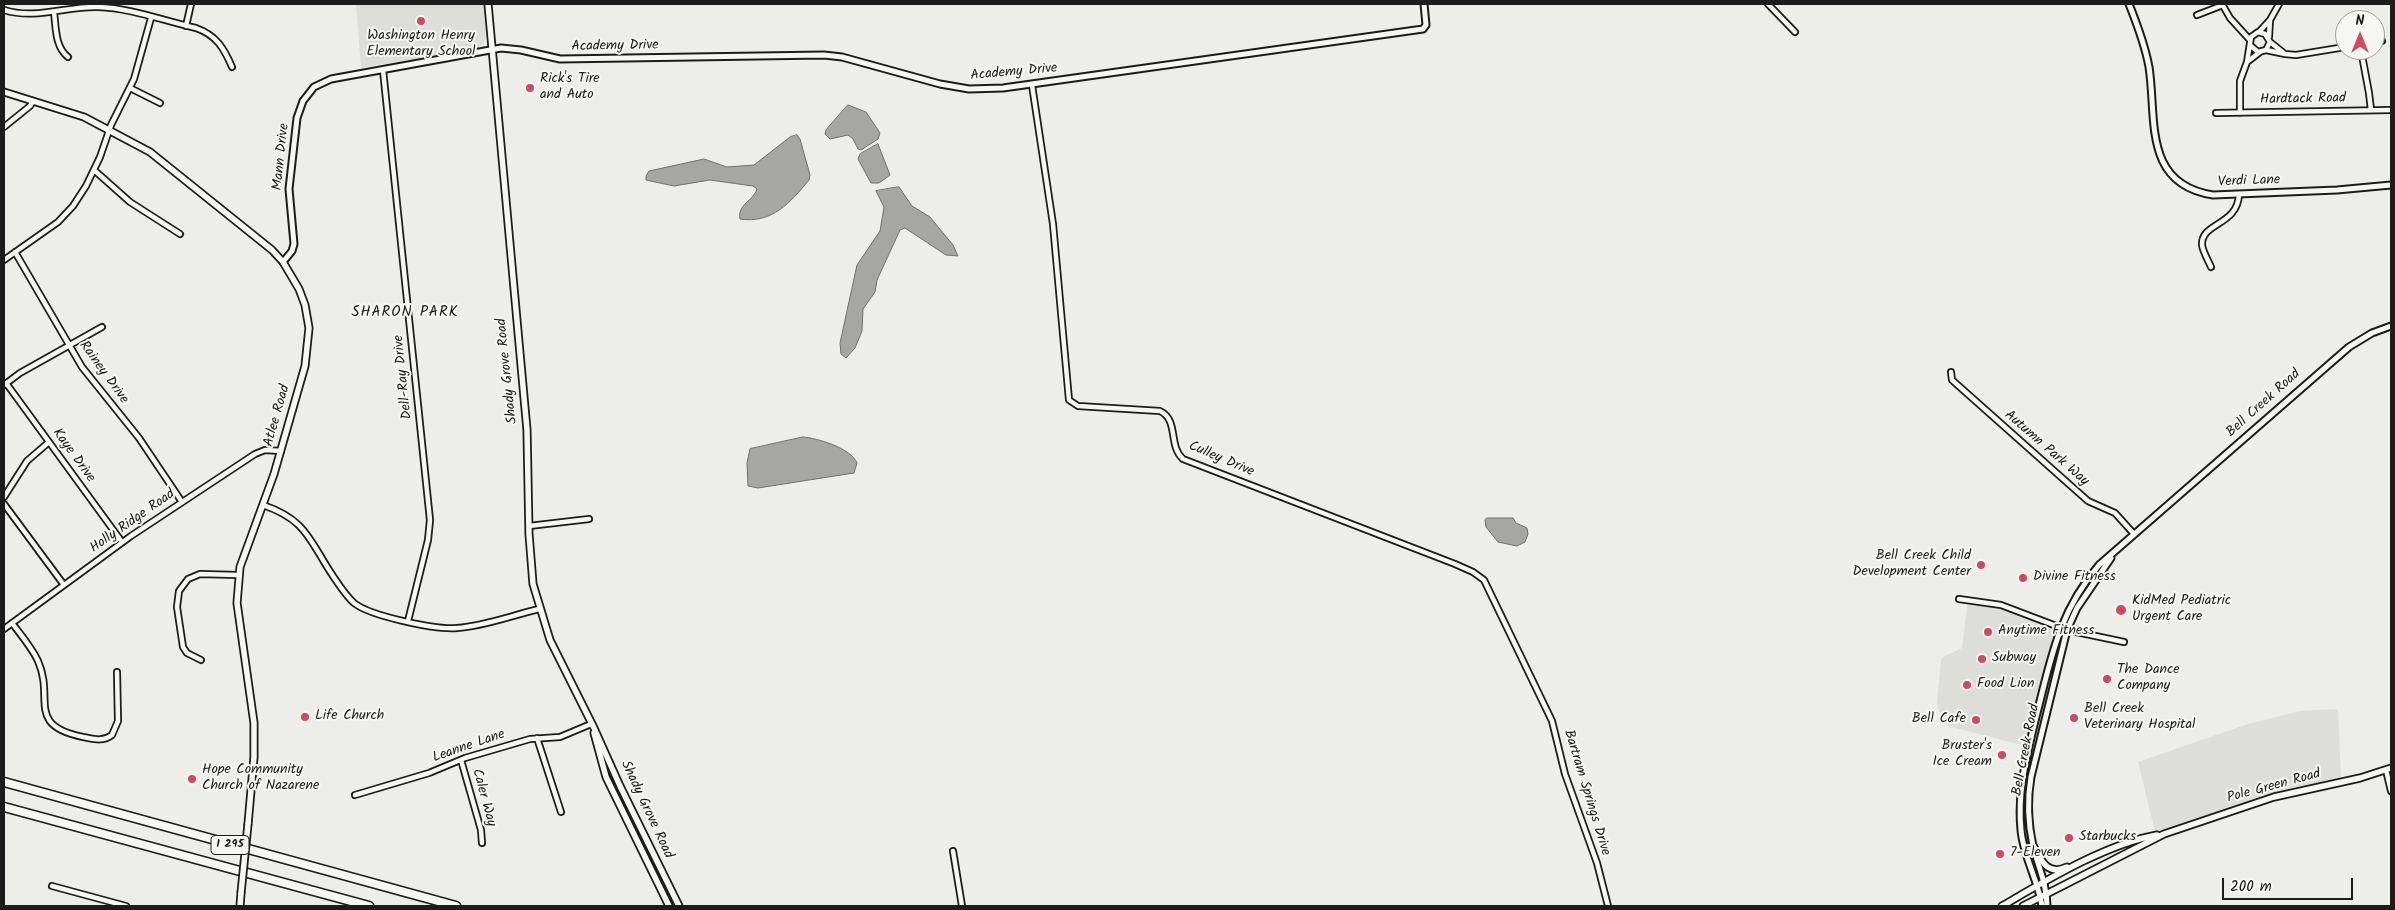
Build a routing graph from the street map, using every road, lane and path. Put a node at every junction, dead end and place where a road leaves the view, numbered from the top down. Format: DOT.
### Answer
graph roads {
  1 [pos="191,4"];
  2 [pos="488,4"];
  3 [pos="1424,4"];
  4 [pos="1768,4"];
  5 [pos="2129,4"];
  6 [pos="2222,4"];
  7 [pos="2278,4"];
  8 [pos="4,10"];
  9 [pos="54,12"];
  10 [pos="2197,15"];
  11 [pos="151,18"];
  12 [pos="2270,20"];
  13 [pos="186,26"];
  14 [pos="2241,29"];
  15 [pos="1795,32"];
  16 [pos="2257,33"];
  17 [pos="2269,40"];
  18 [pos="2250,43"];
  19 [pos="492,49"];
  20 [pos="2335,49"];
  21 [pos="2266,50"];
  22 [pos="2260,52"];
  23 [pos="2285,54"];
  24 [pos="68,57"];
  25 [pos="2363,60"];
  26 [pos="2247,62"];
  27 [pos="232,67"];
  28 [pos="383,70"];
  29 [pos="1032,85"];
  30 [pos="130,88"];
  31 [pos="4,92"];
  32 [pos="33,101"];
  33 [pos="160,104"];
  34 [pos="2370,110"];
  35 [pos="2391,110"];
  36 [pos="2216,113"];
  37 [pos="2240,113"];
  38 [pos="4,127"];
  39 [pos="109,129"];
  40 [pos="94,170"];
  41 [pos="2391,185"];
  42 [pos="2239,194"];
  43 [pos="180,234"];
  44 [pos="15,252"];
  45 [pos="4,260"];
  46 [pos="283,262"];
  47 [pos="2211,267"];
  48 [pos="2391,326"];
  49 [pos="102,327"];
  50 [pos="68,345"];
  51 [pos="1950,372"];
  52 [pos="5,384"];
  53 [pos="49,442"];
  54 [pos="281,452"];
  55 [pos="4,497"];
  56 [pos="182,502"];
  57 [pos="4,504"];
  58 [pos="263,505"];
  59 [pos="589,519"];
  60 [pos="529,526"];
  61 [pos="2134,534"];
  62 [pos="122,542"];
  63 [pos="2116,552"];
  64 [pos="238,576"];
  65 [pos="64,585"];
  66 [pos="1959,599"];
  67 [pos="539,609"];
  68 [pos="408,621"];
  69 [pos="12,623"];
  70 [pos="2060,628"];
  71 [pos="4,629"];
  72 [pos="2067,630"];
  73 [pos="2124,642"];
  74 [pos="201,660"];
  75 [pos="118,672"];
  76 [pos="1537,690"];
  77 [pos="591,724"];
  78 [pos="538,738"];
  79 [pos="462,760"];
  80 [pos="2388,769"];
  81 [pos="4,782"];
  82 [pos="2391,791"];
  83 [pos="354,795"];
  84 [pos="4,806"];
  85 [pos="561,812"];
  86 [pos="2164,834"];
  87 [pos="482,843"];
  88 [pos="2034,847"];
  89 [pos="2111,850"];
  90 [pos="953,851"];
  91 [pos="662,872"];
  92 [pos="654,875"];
  93 [pos="2044,882"];
  94 [pos="52,886"];
  95 [pos="2036,887"];
  96 [pos="2047,893"];
  97 [pos="2040,897"];
  98 [pos="111,904"];
  99 [pos="126,906"];
  100 [pos="240,906"];
  101 [pos="369,906"];
  102 [pos="456,906"];
  103 [pos="669,906"];
  104 [pos="679,906"];
  105 [pos="962,906"];
  106 [pos="1608,906"];
  107 [pos="2002,906"];
  108 [pos="2023,906"];
  109 [pos="2042,906"];
  110 [pos="2047,906"];
  1 -- 13 [label="street"];
  2 -- 19 [label="main road, Shady Grove Road"];
  3 -- 29 [label="street, Academy Drive"];
  4 -- 15 [label="street"];
  5 -- 42 [label="street, Verdi Lane"];
  6 -- 10 [label="street"];
  6 -- 14 [label="street"];
  7 -- 12 [label="street"];
  8 -- 9 [label="street"];
  9 -- 11 [label="street"];
  9 -- 24 [label="street"];
  11 -- 13 [label="street"];
  11 -- 30 [label="street"];
  12 -- 16 [label="street"];
  12 -- 17 [label="street"];
  13 -- 27 [label="street"];
  14 -- 16 [label="street"];
  14 -- 18 [label="street"];
  16 -- 17 [label="street"];
  16 -- 18 [label="street"];
  17 -- 21 [label="street"];
  17 -- 23 [label="street"];
  18 -- 22 [label="street"];
  18 -- 26 [label="street"];
  19 -- 28 [label="street, Mann Drive"];
  19 -- 29 [label="street, Academy Drive"];
  19 -- 60 [label="main road, Shady Grove Road"];
  20 -- 23 [label="street"];
  21 -- 22 [label="street"];
  21 -- 23 [label="street"];
  22 -- 26 [label="street"];
  25 -- 34 [label="street"];
  26 -- 37 [label="street"];
  28 -- 46 [label="street, Mann Drive"];
  28 -- 68 [label="street, Dell-Ray Drive"];
  29 -- 76 [label="street, Culley Drive"];
  30 -- 33 [label="street"];
  30 -- 39 [label="street"];
  31 -- 32 [label="main road, Atlee Road"];
  32 -- 38 [label="street"];
  32 -- 39 [label="main road, Atlee Road"];
  34 -- 35 [label="street, Hardtack Road"];
  34 -- 37 [label="street, Hardtack Road"];
  36 -- 37 [label="street, Hardtack Road"];
  39 -- 40 [label="street"];
  39 -- 46 [label="main road, Atlee Road"];
  40 -- 43 [label="street"];
  40 -- 44 [label="street"];
  41 -- 42 [label="street, Verdi Lane"];
  42 -- 47 [label="street"];
  44 -- 45 [label="street"];
  44 -- 50 [label="street, Rainey Drive"];
  46 -- 54 [label="main road, Atlee Road"];
  48 -- 61 [label="street, Bell Creek Road"];
  49 -- 50 [label="street"];
  50 -- 52 [label="street"];
  50 -- 56 [label="street, Rainey Drive"];
  51 -- 61 [label="street, Autumn Park Way"];
  52 -- 53 [label="street, Kaye Drive"];
  53 -- 55 [label="street"];
  53 -- 62 [label="street, Kaye Drive"];
  54 -- 56 [label="street, Holly Ridge Road"];
  54 -- 58 [label="main road, Atlee Road"];
  56 -- 62 [label="street, Holly Ridge Road"];
  57 -- 65 [label="street"];
  58 -- 64 [label="main road, Atlee Road"];
  58 -- 68 [label="street"];
  59 -- 60 [label="street"];
  60 -- 67 [label="main road, Shady Grove Road"];
  61 -- 63 [label="street, Bell Creek Road"];
  62 -- 65 [label="street, Holly Ridge Road"];
  63 -- 70 [label="street, Bell Creek Road"];
  63 -- 72 [label="street, Bell Creek Road"];
  64 -- 74 [label="street"];
  64 -- 100 [label="main road, Atlee Road, bridge"];
  65 -- 69 [label="street, Holly Ridge Road"];
  66 -- 70 [label="street"];
  67 -- 68 [label="street"];
  67 -- 77 [label="main road, Shady Grove Road"];
  69 -- 71 [label="street, Holly Ridge Road"];
  69 -- 75 [label="street"];
  70 -- 72 [label="street"];
  70 -- 95 [label="street, Bell Creek Road"];
  72 -- 73 [label="street"];
  72 -- 88 [label="street, Bell Creek Road"];
  76 -- 106 [label="street, Bartram Springs Drive"];
  77 -- 78 [label="street, Leanne Lane"];
  77 -- 91 [label="main road, Shady Grove Road"];
  77 -- 92 [label="main road, Shady Grove Road"];
  78 -- 79 [label="street, Leanne Lane"];
  78 -- 85 [label="street"];
  79 -- 83 [label="street, Leanne Lane"];
  79 -- 87 [label="street, Caler Way"];
  80 -- 82 [label="street"];
  80 -- 86 [label="main road, Pole Green Road"];
  81 -- 102 [label="highway, I 295"];
  84 -- 101 [label="highway, I 295"];
  86 -- 89 [label="main road, Pole Green Road"];
  86 -- 96 [label="main road, Pole Green Road"];
  88 -- 89 [label="main road"];
  88 -- 93 [label="street, Bell Creek Road"];
  89 -- 93 [label="main road, Pole Green Road"];
  90 -- 105 [label="street"];
  91 -- 92 [label="main road"];
  91 -- 104 [label="main road, Shady Grove Road"];
  92 -- 103 [label="main road, Shady Grove Road"];
  93 -- 95 [label="main road, Pole Green Road"];
  93 -- 96 [label="street, Bell Creek Road"];
  94 -- 98 [label="street"];
  95 -- 97 [label="street, Bell Creek Road"];
  95 -- 107 [label="main road, Pole Green Road"];
  96 -- 97 [label="main road, Pole Green Road"];
  96 -- 110 [label="street, Bell Creek Road"];
  97 -- 108 [label="main road, Pole Green Road"];
  97 -- 109 [label="street, Bell Creek Road"];
  98 -- 99 [label="street"];
}
